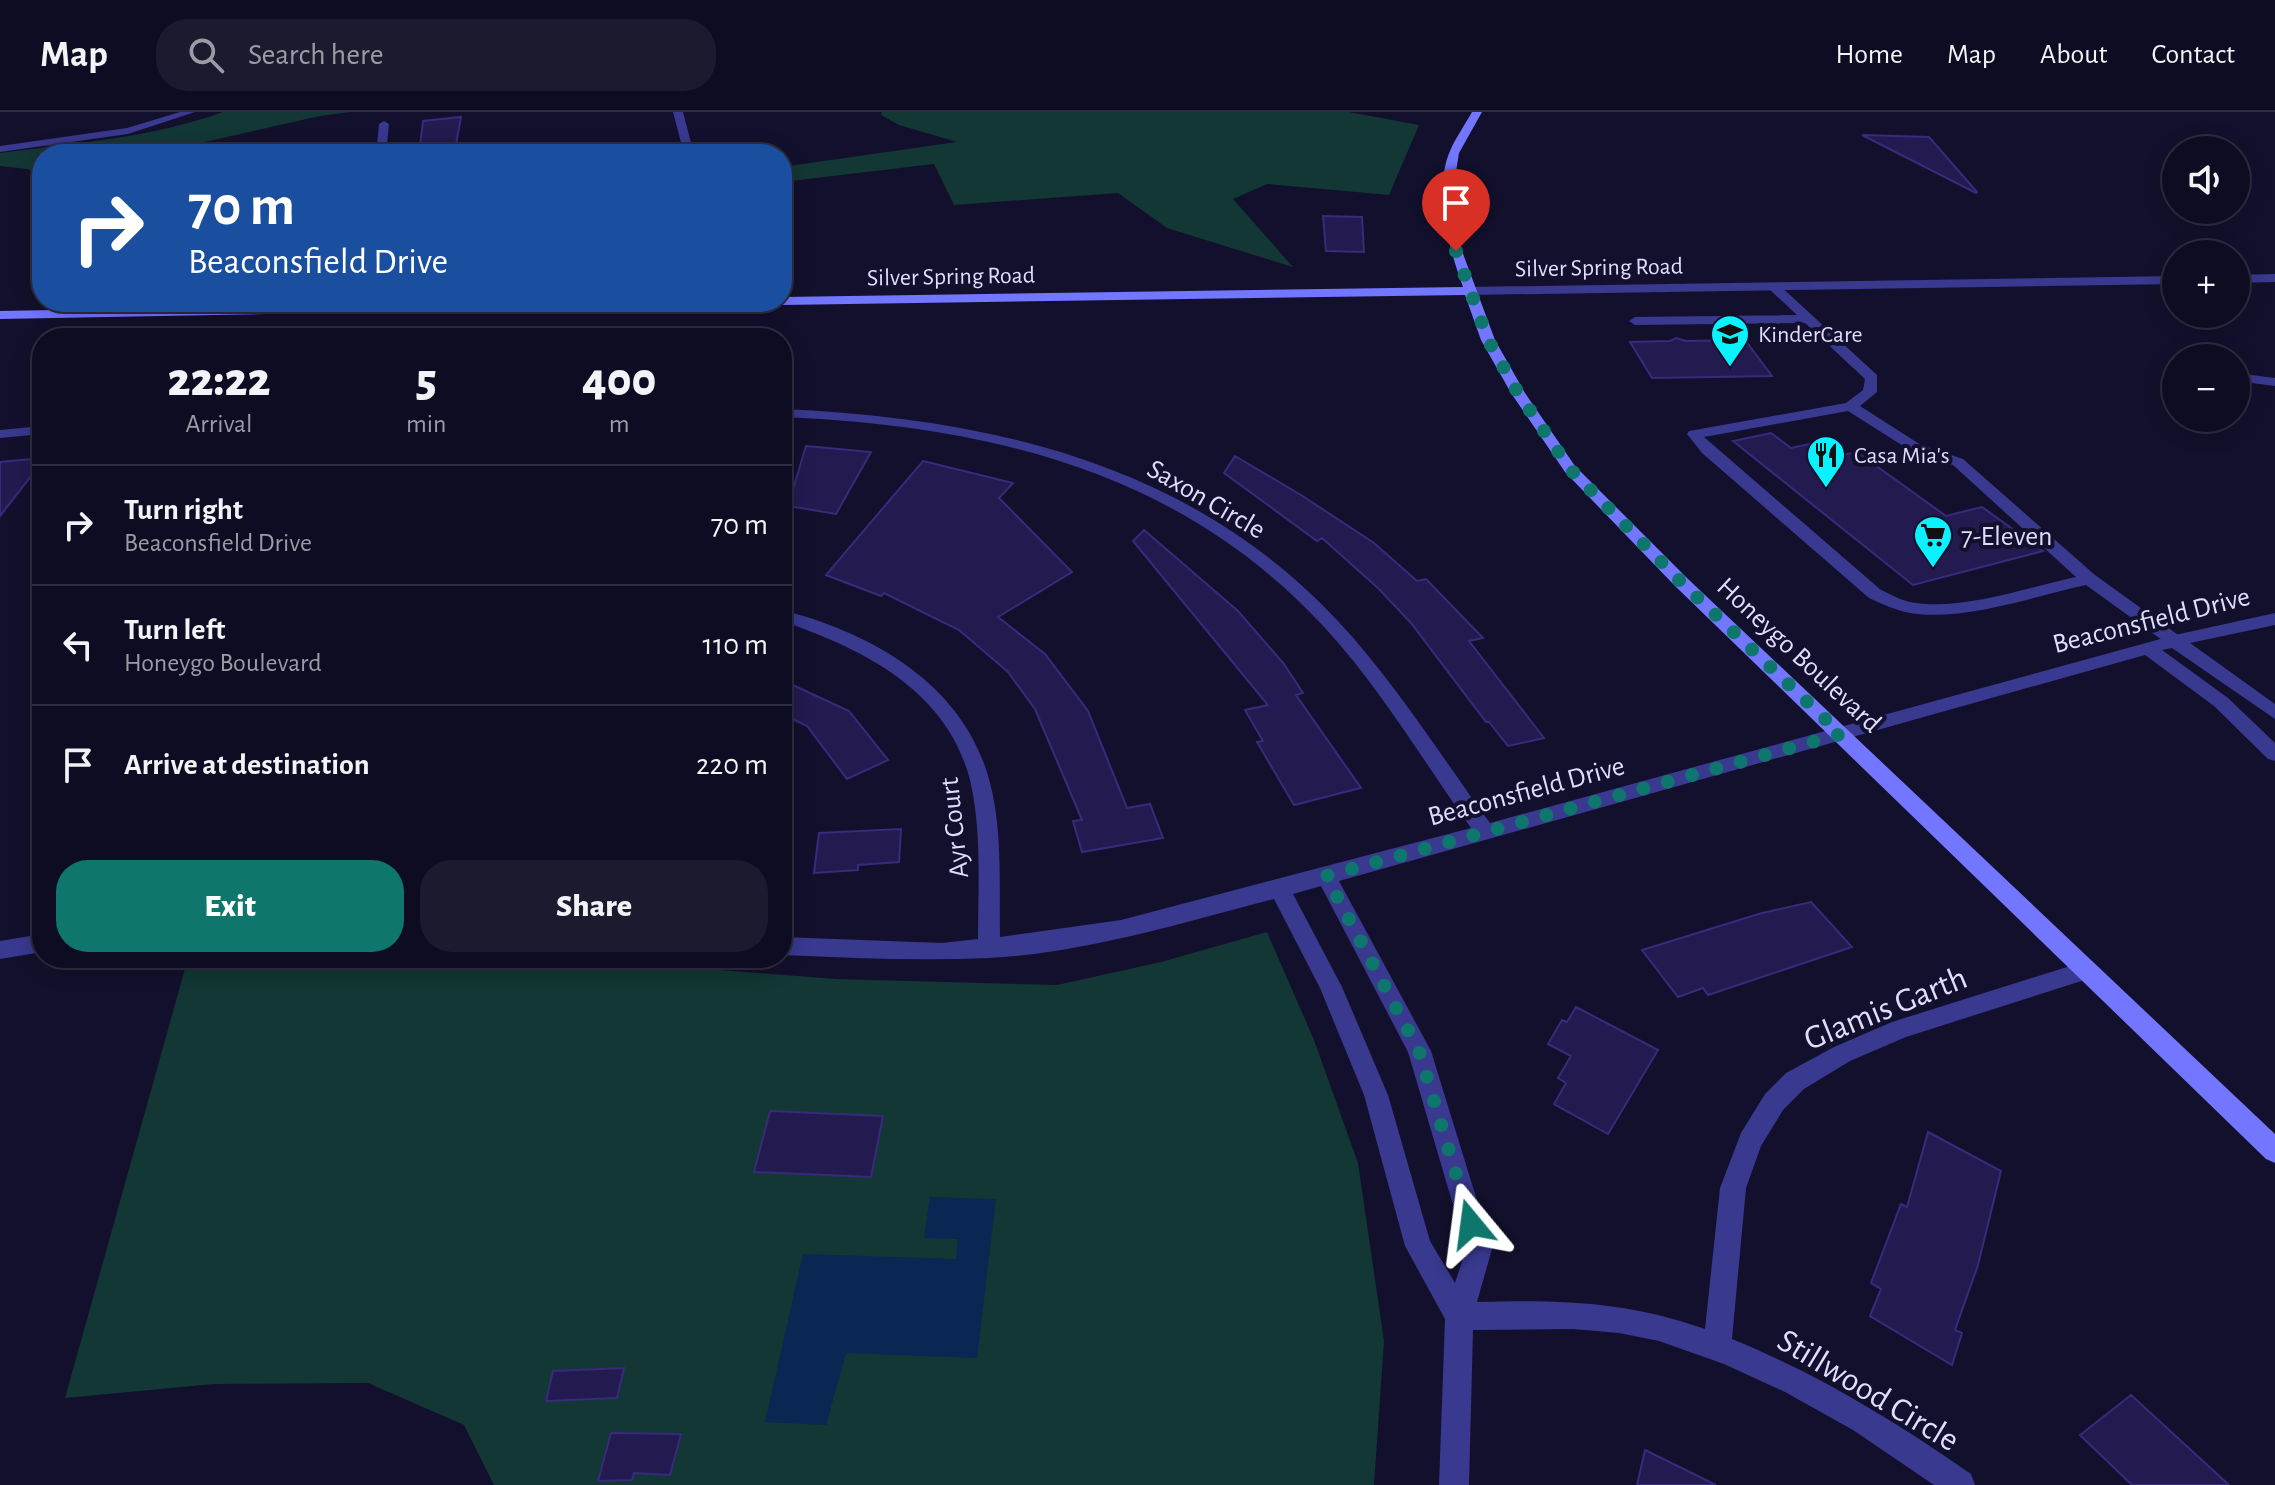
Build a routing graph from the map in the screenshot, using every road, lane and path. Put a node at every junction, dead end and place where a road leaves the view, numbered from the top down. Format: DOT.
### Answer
graph roads {
  1 [pos="190,112"];
  2 [pos="678,112"];
  3 [pos="1477,112"];
  4 [pos="384,124"];
  5 [pos="32,144"];
  6 [pos="36,144"];
  7 [pos="382,144"];
  8 [pos="686,144"];
  9 [pos="0,149"];
  10 [pos="2275,278"];
  11 [pos="2250,279"];
  12 [pos="2162,280"];
  13 [pos="1773,286"];
  14 [pos="1469,291"];
  15 [pos="792,301"];
  16 [pos="102,312"];
  17 [pos="0,315"];
  18 [pos="1810,319"];
  19 [pos="1635,321"];
  20 [pos="2250,379"];
  21 [pos="2275,382"];
  22 [pos="1850,406"];
  23 [pos="792,413"];
  24 [pos="32,431"];
  25 [pos="0,434"];
  26 [pos="2089,579"];
  27 [pos="792,618"];
  28 [pos="2275,619"];
  29 [pos="2175,641"];
  30 [pos="2148,649"];
  31 [pos="2275,713"];
  32 [pos="1841,734"];
  33 [pos="2275,754"];
  34 [pos="1485,832"];
  35 [pos="1326,876"];
  36 [pos="1280,889"];
  37 [pos="32,945"];
  38 [pos="792,947"];
  39 [pos="989,949"];
  40 [pos="0,950"];
  41 [pos="2086,970"];
  42 [pos="2275,1151"];
  43 [pos="1459,1316"];
  44 [pos="1717,1346"];
  45 [pos="1454,1485"];
  46 [pos="1960,1485"];
  1 -- 6 [label="street"];
  2 -- 8 [label="street"];
  3 -- 14 [label="main road, Honeygo Boulevard"];
  4 -- 7 [label="street"];
  5 -- 9 [label="street"];
  10 -- 11 [label="street"];
  12 -- 13 [label="street, Silver Spring Road"];
  13 -- 14 [label="street, Silver Spring Road"];
  13 -- 18 [label="street"];
  14 -- 15 [label="main road, Silver Spring Road"];
  14 -- 32 [label="main road, Honeygo Boulevard"];
  16 -- 17 [label="main road"];
  18 -- 19 [label="street"];
  18 -- 22 [label="street"];
  20 -- 21 [label="street"];
  22 -- 26 [label="street"];
  22 -- 26 [label="street"];
  23 -- 34 [label="street, Saxon Circle"];
  24 -- 25 [label="street"];
  26 -- 29 [label="street"];
  27 -- 39 [label="street, Ayr Court"];
  28 -- 29 [label="street, Beaconsfield Drive"];
  29 -- 30 [label="street, Beaconsfield Drive"];
  29 -- 31 [label="street"];
  30 -- 32 [label="street, Beaconsfield Drive"];
  30 -- 33 [label="street"];
  32 -- 34 [label="street, Beaconsfield Drive"];
  32 -- 41 [label="main road, Honeygo Boulevard"];
  34 -- 35 [label="street, Beaconsfield Drive"];
  35 -- 36 [label="street, Beaconsfield Drive"];
  35 -- 43 [label="street"];
  36 -- 39 [label="street, Beaconsfield Drive"];
  36 -- 43 [label="street"];
  37 -- 40 [label="street"];
  38 -- 39 [label="street, Beaconsfield Drive"];
  41 -- 42 [label="main road, Honeygo Boulevard"];
  41 -- 44 [label="street, Glamis Garth"];
  43 -- 44 [label="street, Stillwood Circle"];
  43 -- 45 [label="street"];
  44 -- 46 [label="street, Stillwood Circle"];
}
